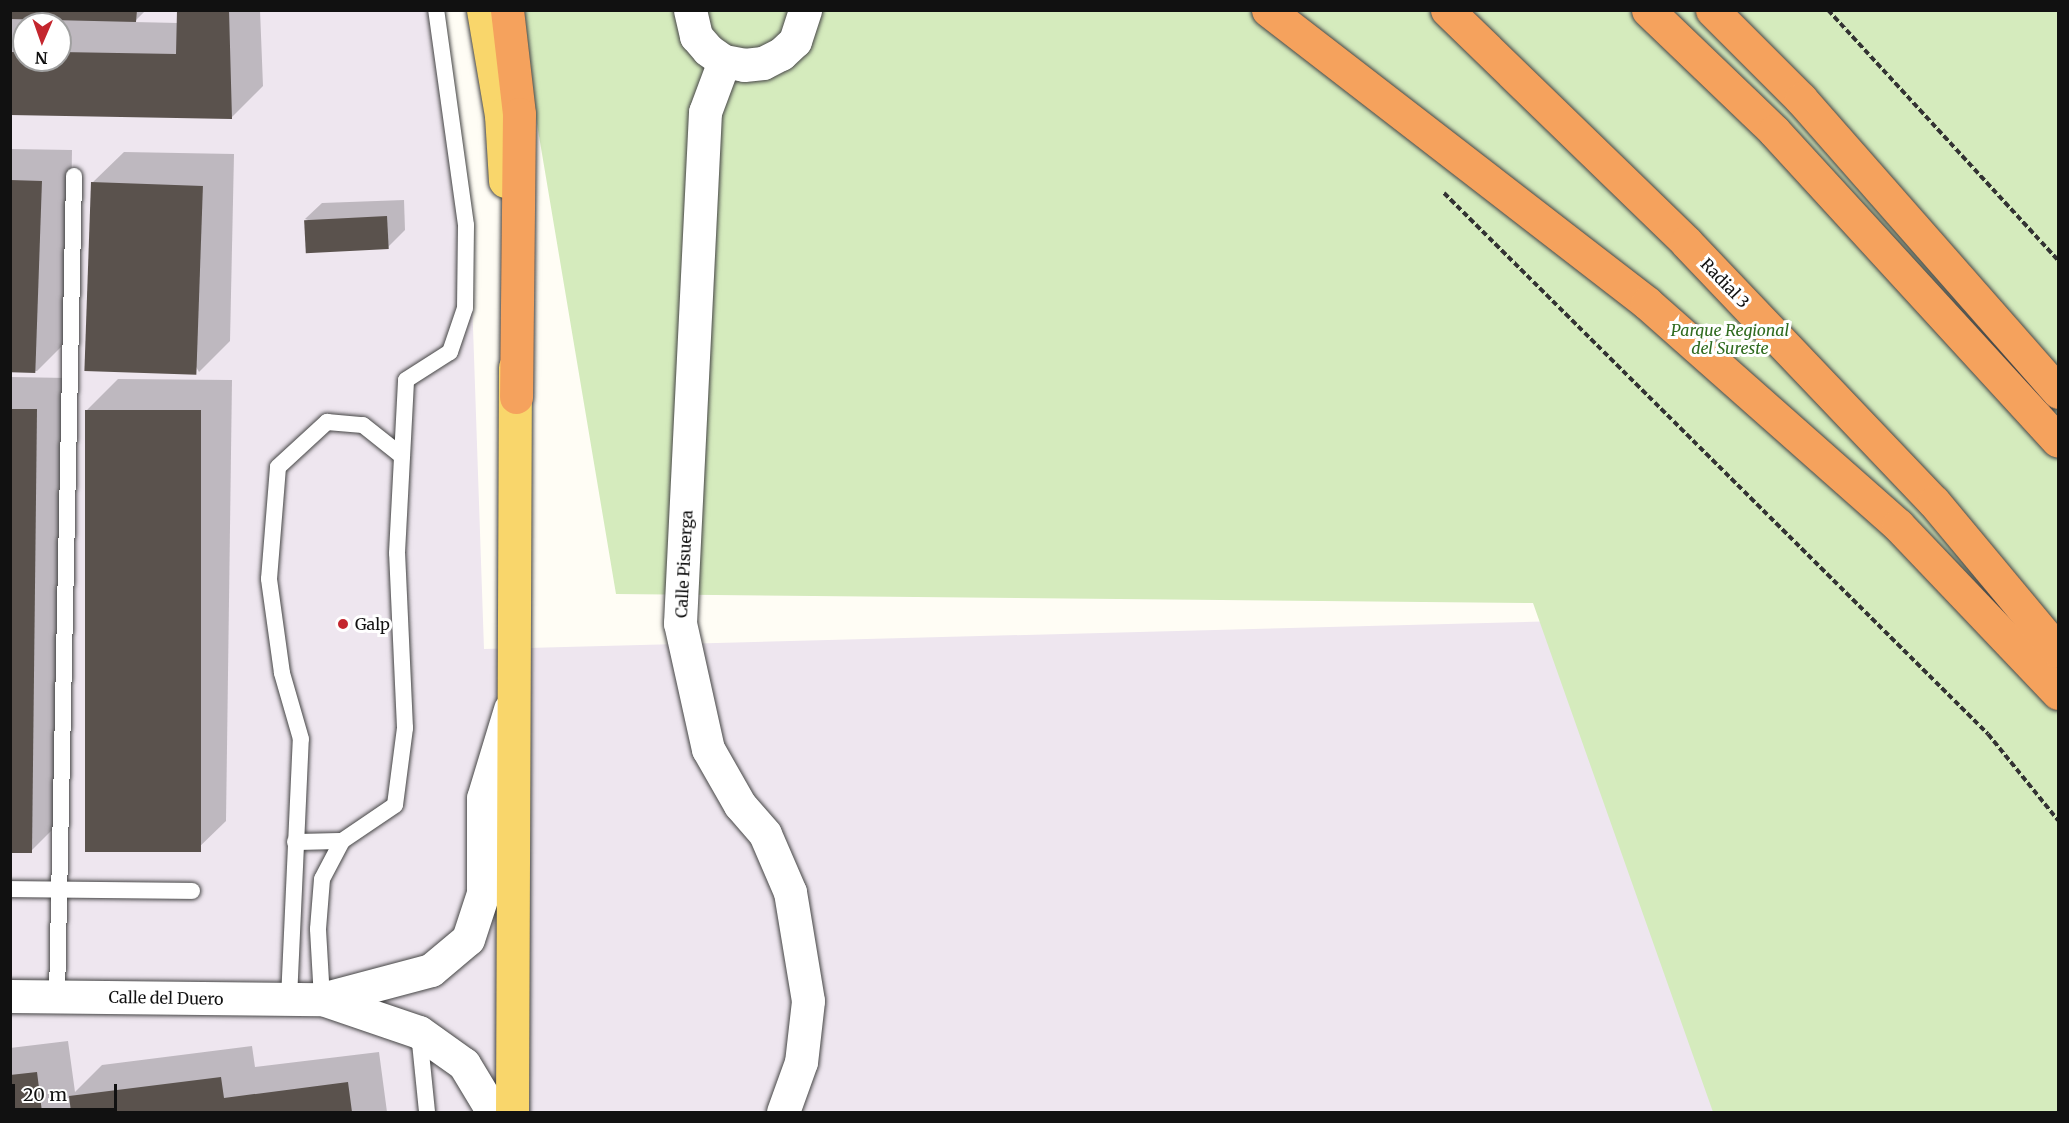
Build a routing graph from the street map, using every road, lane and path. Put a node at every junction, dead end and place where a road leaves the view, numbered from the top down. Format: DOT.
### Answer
graph roads {
  1 [pos="436,10"];
  2 [pos="483,10"];
  3 [pos="507,10"];
  4 [pos="690,10"];
  5 [pos="805,10"];
  6 [pos="1268,10"];
  7 [pos="1447,10"];
  8 [pos="1648,10"];
  9 [pos="1712,10"];
  10 [pos="1828,10"];
  11 [pos="724,61"];
  12 [pos="74,176"];
  13 [pos="1443,192"];
  14 [pos="2058,260"];
  15 [pos="2058,392"];
  16 [pos="516,397"];
  17 [pos="2058,441"];
  18 [pos="402,456"];
  19 [pos="2058,651"];
  20 [pos="2058,693"];
  21 [pos="513,697"];
  22 [pos="2058,820"];
  23 [pos="342,841"];
  24 [pos="295,842"];
  25 [pos="10,889"];
  26 [pos="59,889"];
  27 [pos="192,891"];
  28 [pos="10,996"];
  29 [pos="57,996"];
  30 [pos="289,999"];
  31 [pos="322,999"];
  32 [pos="419,1032"];
  33 [pos="427,1113"];
  34 [pos="493,1113"];
  35 [pos="512,1113"];
  36 [pos="783,1113"];
  1 -- 18 [label="lane"];
  2 -- 16 [label="main road"];
  3 -- 16 [label="highway"];
  4 -- 11 [label="street"];
  5 -- 11 [label="street"];
  6 -- 20 [label="highway"];
  7 -- 19 [label="highway, Radial 3"];
  8 -- 17 [label="highway"];
  9 -- 15 [label="highway"];
  10 -- 14 [label="path"];
  11 -- 36 [label="street, Calle Pisuerga"];
  12 -- 26 [label="lane"];
  13 -- 22 [label="path"];
  16 -- 21 [label="main road"];
  18 -- 23 [label="lane"];
  18 -- 24 [label="lane"];
  21 -- 31 [label="street, Calle del Duero"];
  21 -- 35 [label="main road"];
  23 -- 24 [label="lane"];
  23 -- 31 [label="lane"];
  24 -- 30 [label="lane"];
  25 -- 26 [label="lane"];
  26 -- 27 [label="lane"];
  26 -- 29 [label="lane"];
  28 -- 29 [label="street, Calle del Duero"];
  29 -- 30 [label="street, Calle del Duero"];
  30 -- 31 [label="street, Calle del Duero"];
  31 -- 32 [label="street, Calle del Duero"];
  32 -- 33 [label="lane"];
  32 -- 34 [label="street, Calle del Duero"];
}
